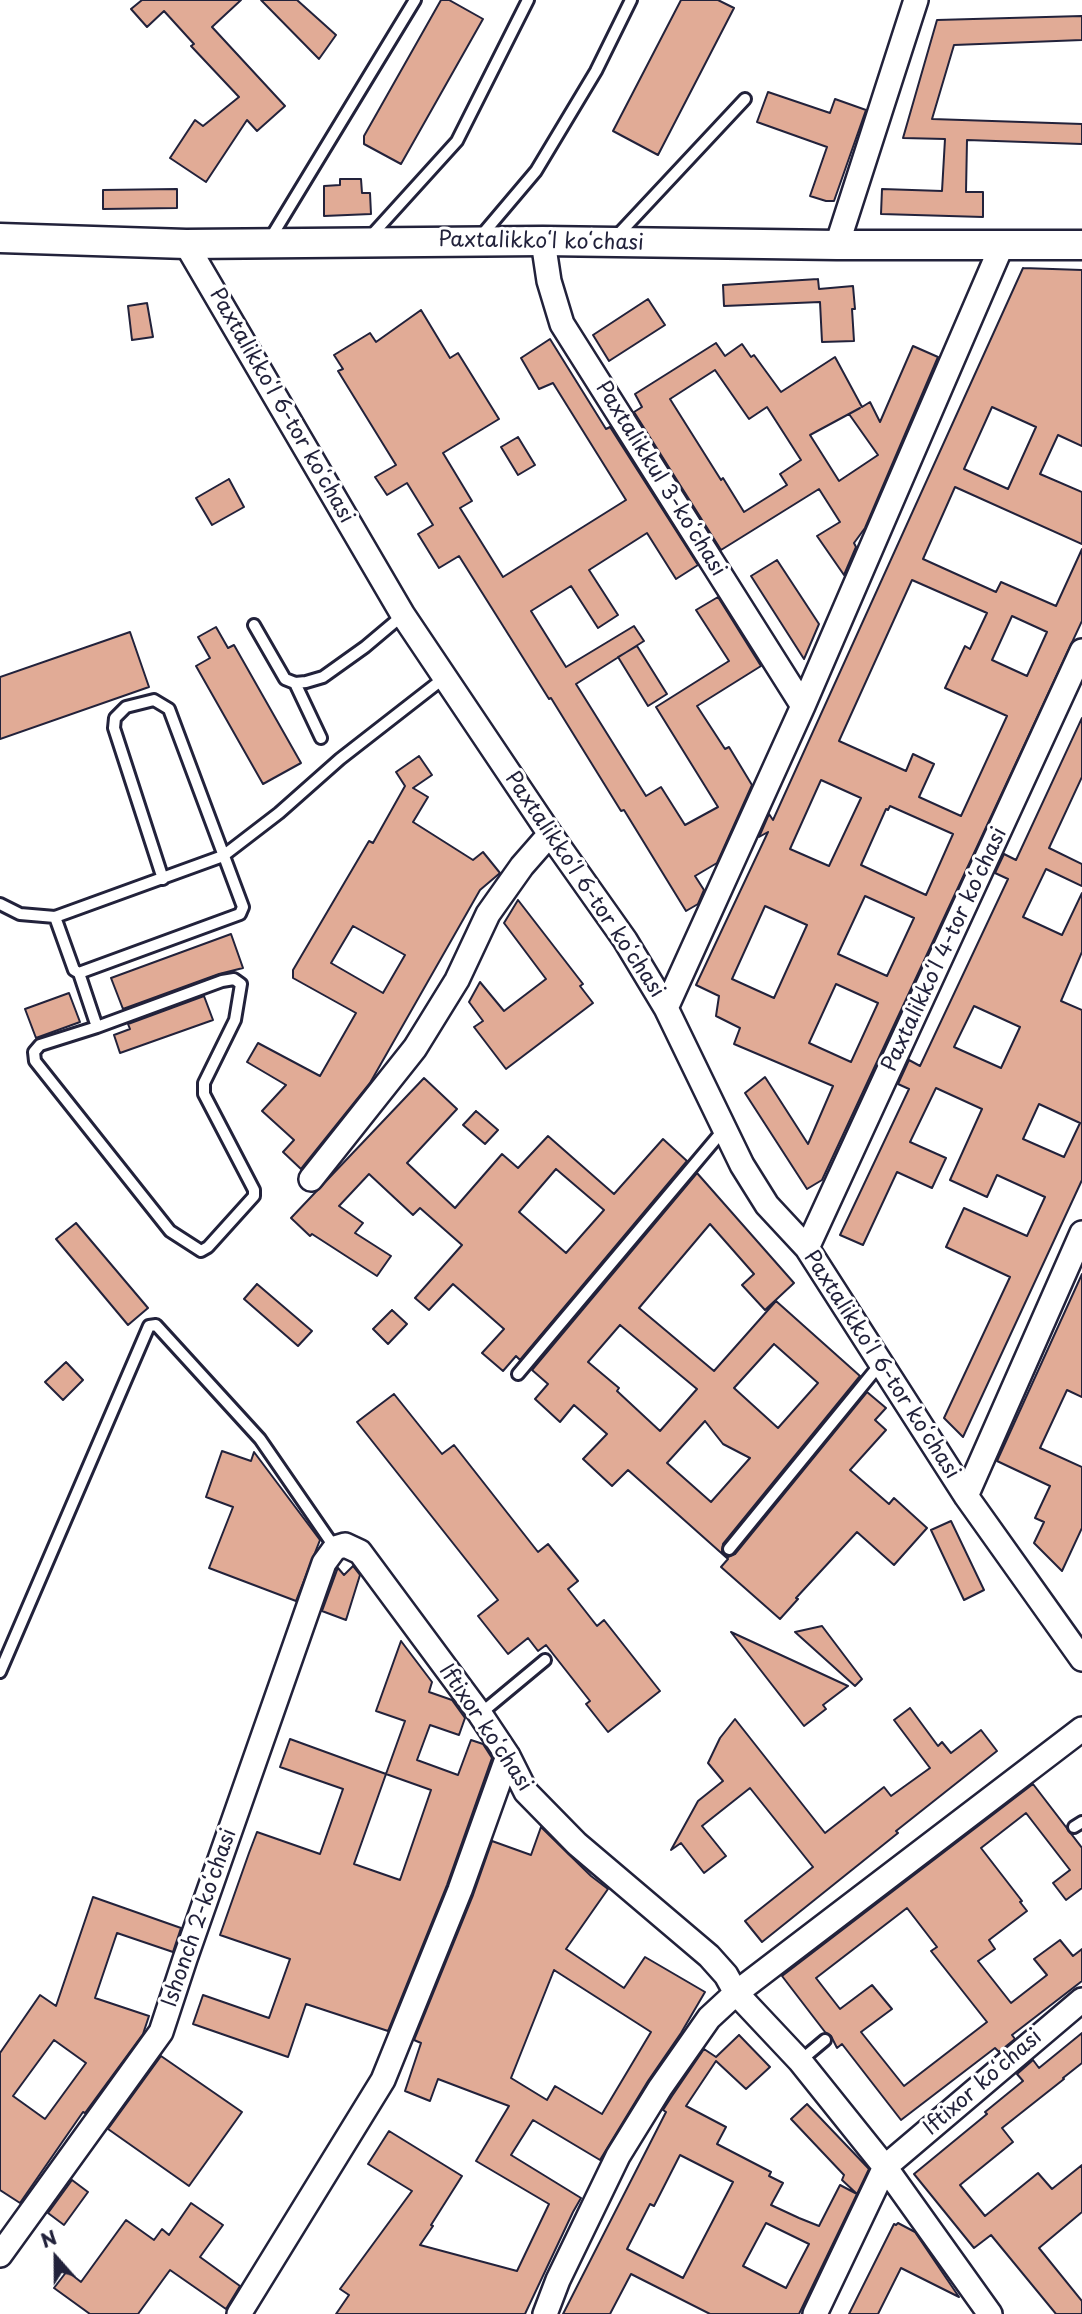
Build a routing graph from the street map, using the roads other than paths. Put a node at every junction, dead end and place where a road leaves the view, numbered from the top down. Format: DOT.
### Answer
graph roads {
  1 [pos="415,0"];
  2 [pos="528,0"];
  3 [pos="631,0"];
  4 [pos="916,0"];
  5 [pos="746,99"];
  6 [pos="0,238"];
  7 [pos="366,241"];
  8 [pos="477,241"];
  9 [pos="543,241"];
  10 [pos="611,243"];
  11 [pos="186,244"];
  12 [pos="266,245"];
  13 [pos="837,245"];
  14 [pos="1002,245"];
  15 [pos="1082,245"];
  16 [pos="403,615"];
  17 [pos="254,625"];
  18 [pos="1082,651"];
  19 [pos="444,678"];
  20 [pos="295,683"];
  21 [pos="803,706"];
  22 [pos="321,738"];
  23 [pos="550,834"];
  24 [pos="223,856"];
  25 [pos="163,879"];
  26 [pos="0,904"];
  27 [pos="55,917"];
  28 [pos="79,973"];
  29 [pos="666,1008"];
  30 [pos="97,1027"];
  31 [pos="725,1128"];
  32 [pos="311,1179"];
  33 [pos="1082,1233"];
  34 [pos="807,1248"];
  35 [pos="880,1363"];
  36 [pos="518,1374"];
  37 [pos="966,1496"];
  38 [pos="335,1548"];
  39 [pos="729,1549"];
  40 [pos="1082,1659"];
  41 [pos="545,1660"];
  42 [pos="0,1672"];
  43 [pos="480,1714"];
  44 [pos="1082,1729"];
  45 [pos="508,1756"];
  46 [pos="736,1993"];
  47 [pos="1082,2000"];
  48 [pos="825,2040"];
  49 [pos="800,2061"];
  50 [pos="885,2167"];
  51 [pos="0,2255"];
  52 [pos="239,2314"];
  53 [pos="545,2314"];
  54 [pos="815,2314"];
  55 [pos="989,2314"];
  1 -- 12 [label="lane"];
  2 -- 7 [label="lane"];
  3 -- 8 [label="lane"];
  4 -- 13 [label="street"];
  5 -- 10 [label="lane"];
  6 -- 11 [label="street, Paxtalikkoʻl koʻchasi"];
  7 -- 8 [label="street, Paxtalikkoʻl koʻchasi"];
  7 -- 12 [label="street, Paxtalikkoʻl koʻchasi"];
  8 -- 9 [label="street, Paxtalikkoʻl koʻchasi"];
  9 -- 10 [label="street, Paxtalikkoʻl koʻchasi"];
  9 -- 21 [label="street, Paxtalikkul 3-koʻchasi"];
  10 -- 13 [label="street, Paxtalikkoʻl koʻchasi"];
  11 -- 12 [label="street, Paxtalikkoʻl koʻchasi"];
  11 -- 16 [label="street, Paxtalikkoʻl 6-tor koʻchasi"];
  13 -- 14 [label="street, Paxtalikkoʻl koʻchasi"];
  14 -- 15 [label="street, Paxtalikkoʻl koʻchasi"];
  14 -- 21 [label="street"];
  16 -- 19 [label="street, Paxtalikkoʻl 6-tor koʻchasi"];
  16 -- 20 [label="lane"];
  17 -- 20 [label="lane"];
  18 -- 34 [label="street, Paxtalikkoʻl 4-tor koʻchasi"];
  19 -- 23 [label="street, Paxtalikkoʻl 6-tor koʻchasi"];
  19 -- 24 [label="lane"];
  20 -- 22 [label="lane"];
  21 -- 29 [label="street"];
  23 -- 29 [label="street, Paxtalikkoʻl 6-tor koʻchasi"];
  23 -- 32 [label="street"];
  24 -- 25 [label="lane"];
  24 -- 25 [label="lane"];
  24 -- 28 [label="lane"];
  25 -- 27 [label="lane"];
  26 -- 27 [label="lane"];
  27 -- 28 [label="lane"];
  28 -- 30 [label="lane"];
  29 -- 31 [label="street, Paxtalikkoʻl 6-tor koʻchasi"];
  30 -- 30 [label="lane"];
  31 -- 34 [label="street, Paxtalikkoʻl 6-tor koʻchasi"];
  31 -- 36 [label="lane"];
  33 -- 37 [label="street"];
  34 -- 35 [label="street, Paxtalikkoʻl 6-tor koʻchasi"];
  35 -- 37 [label="street, Paxtalikkoʻl 6-tor koʻchasi"];
  35 -- 39 [label="lane"];
  37 -- 40 [label="street, Paxtalikkoʻl 6-tor koʻchasi"];
  38 -- 42 [label="lane"];
  38 -- 43 [label="street, Iftixor koʻchasi"];
  38 -- 51 [label="street, Ishonch 2-koʻchasi"];
  41 -- 43 [label="lane"];
  43 -- 45 [label="street, Iftixor koʻchasi"];
  44 -- 46 [label="street"];
  45 -- 46 [label="street, Iftixor koʻchasi"];
  45 -- 52 [label="street"];
  46 -- 49 [label="street, Iftixor koʻchasi"];
  46 -- 53 [label="street"];
  47 -- 50 [label="street, Iftixor koʻchasi"];
  48 -- 49 [label="lane"];
  49 -- 50 [label="street, Iftixor koʻchasi"];
  50 -- 54 [label="street, Iftixor koʻchasi"];
  50 -- 55 [label="street, Iftixor koʻchasi"];
}
